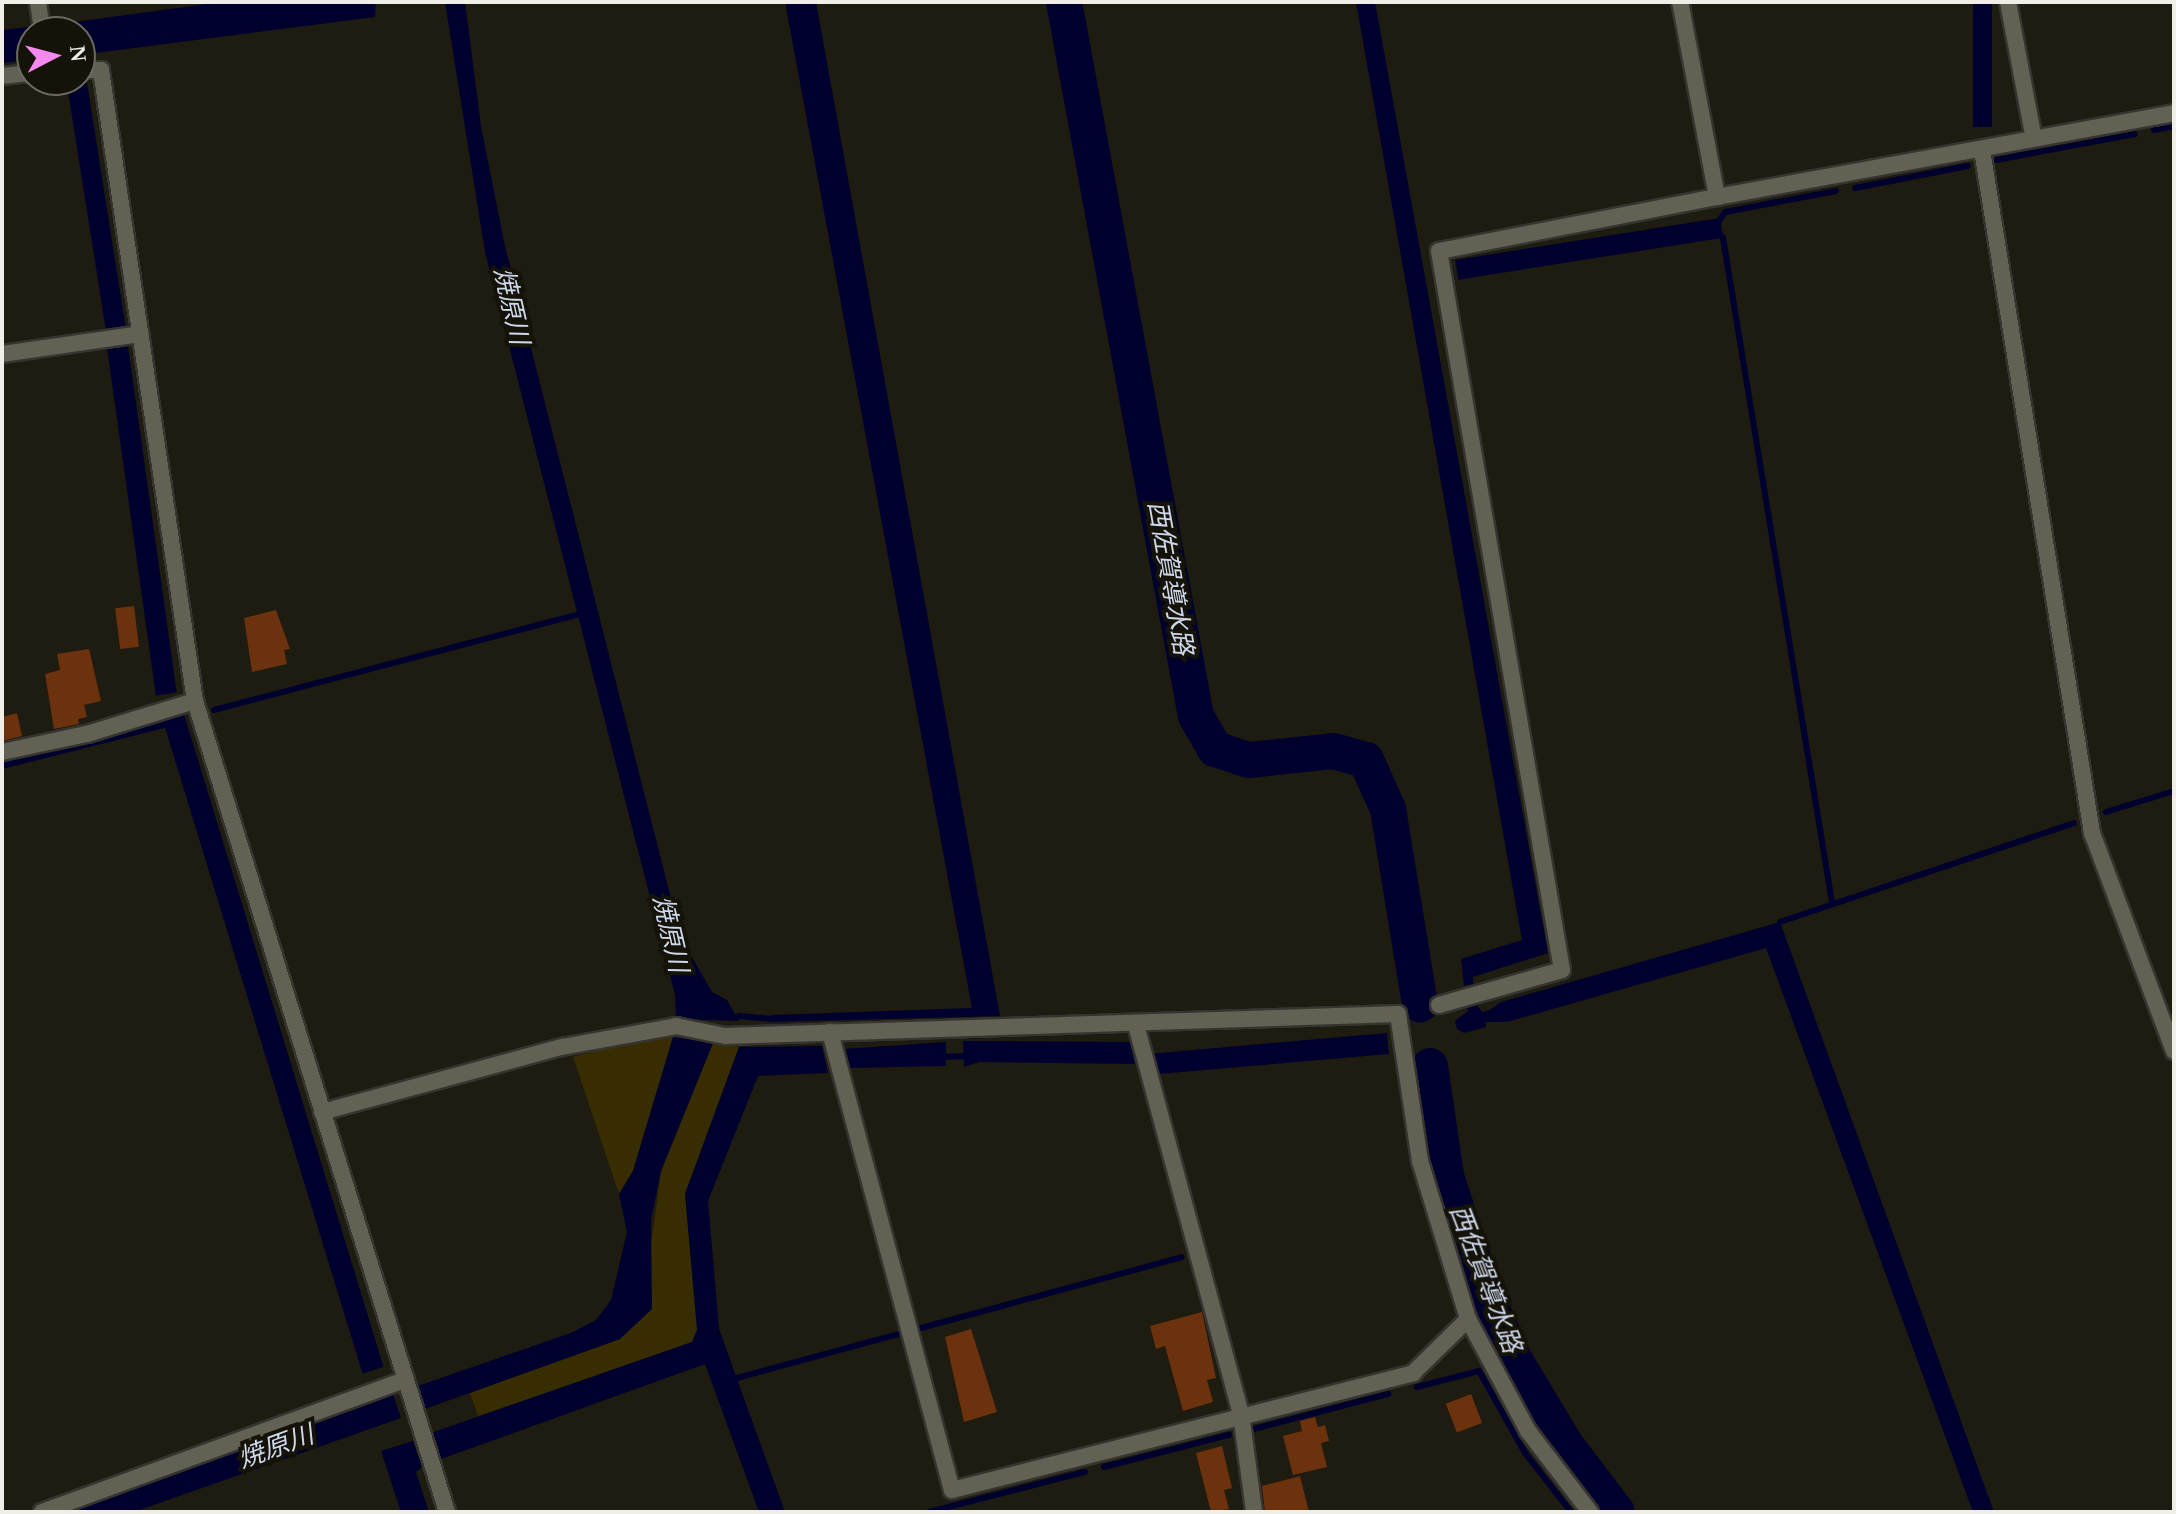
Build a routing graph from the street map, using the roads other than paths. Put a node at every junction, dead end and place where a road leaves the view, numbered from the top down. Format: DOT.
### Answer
graph roads {
  1 [pos="1680,2"];
  2 [pos="2008,2"];
  3 [pos="96,70"];
  4 [pos="2174,113"];
  5 [pos="2034,139"];
  6 [pos="1982,150"];
  7 [pos="1717,197"];
  8 [pos="141,334"];
  9 [pos="2,354"];
  10 [pos="195,701"];
  11 [pos="2,752"];
  12 [pos="1439,1005"];
  13 [pos="1136,1025"];
  14 [pos="830,1032"];
  15 [pos="2174,1051"];
  16 [pos="322,1112"];
  17 [pos="1468,1319"];
  18 [pos="404,1380"];
  19 [pos="1241,1414"];
  20 [pos="42,1512"];
  21 [pos="447,1512"];
  22 [pos="1254,1512"];
  23 [pos="1590,1512"];
  1 -- 7 [label="street"];
  2 -- 5 [label="street"];
  3 -- 8 [label="street"];
  4 -- 5 [label="street"];
  5 -- 6 [label="street"];
  6 -- 7 [label="street"];
  6 -- 15 [label="street"];
  7 -- 12 [label="street"];
  8 -- 9 [label="street"];
  8 -- 10 [label="street"];
  10 -- 11 [label="street"];
  10 -- 16 [label="street"];
  13 -- 14 [label="street"];
  13 -- 17 [label="street"];
  13 -- 19 [label="street"];
  14 -- 16 [label="street"];
  14 -- 19 [label="street"];
  16 -- 18 [label="street"];
  17 -- 19 [label="street"];
  17 -- 23 [label="street"];
  18 -- 20 [label="street"];
  18 -- 21 [label="street"];
  19 -- 22 [label="street"];
}
